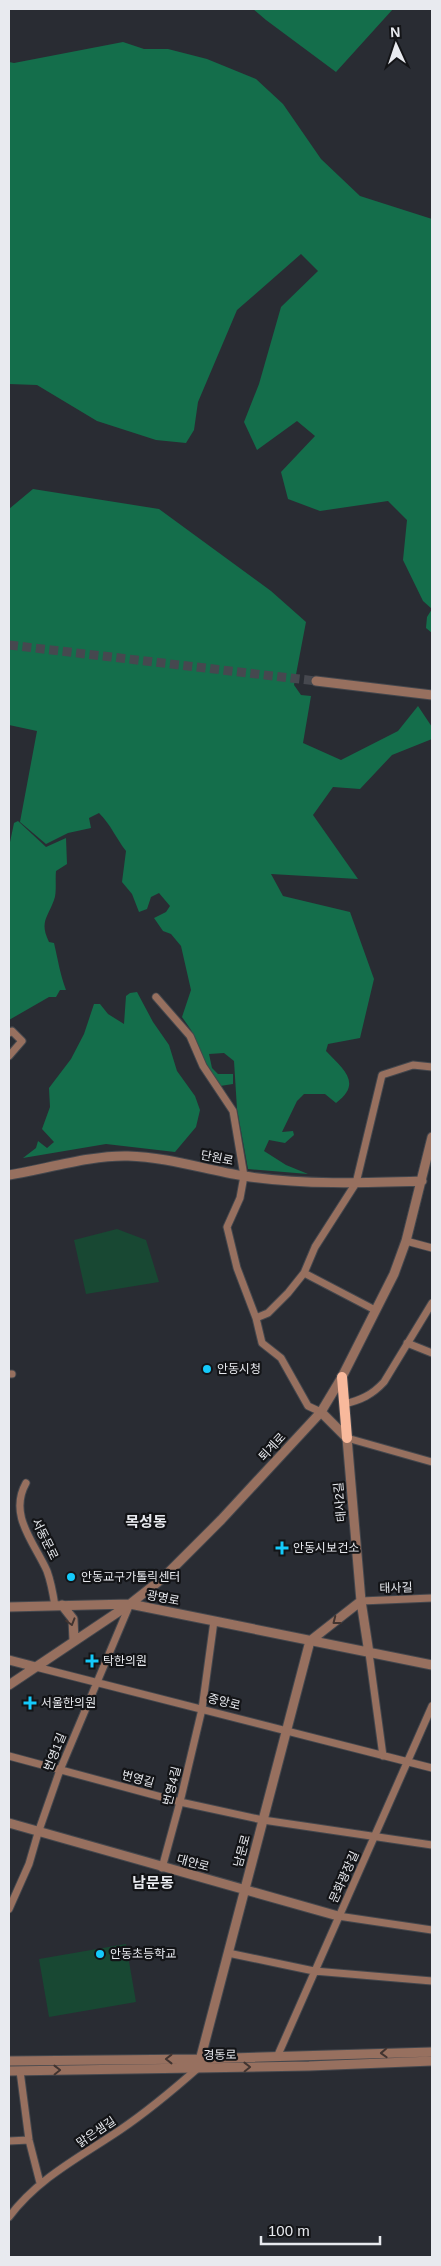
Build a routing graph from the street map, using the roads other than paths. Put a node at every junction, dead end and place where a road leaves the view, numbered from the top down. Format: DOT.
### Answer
graph roads {
  1 [pos="316,681"];
  2 [pos="432,695"];
  3 [pos="156,997"];
  4 [pos="9,1033"];
  5 [pos="9,1056"];
  6 [pos="432,1068"];
  7 [pos="432,1137"];
  8 [pos="9,1175"];
  9 [pos="244,1176"];
  10 [pos="422,1181"];
  11 [pos="356,1183"];
  12 [pos="406,1241"];
  13 [pos="432,1248"];
  14 [pos="304,1274"];
  15 [pos="432,1303"];
  16 [pos="375,1310"];
  17 [pos="256,1318"];
  18 [pos="407,1343"];
  19 [pos="432,1353"];
  20 [pos="342,1377"];
  21 [pos="344,1404"];
  22 [pos="321,1412"];
  23 [pos="347,1438"];
  24 [pos="432,1462"];
  25 [pos="26,1483"];
  26 [pos="432,1598"];
  27 [pos="362,1601"];
  28 [pos="130,1604"];
  29 [pos="59,1605"];
  30 [pos="9,1607"];
  31 [pos="214,1622"];
  32 [pos="74,1641"];
  33 [pos="310,1641"];
  34 [pos="369,1652"];
  35 [pos="9,1660"];
  36 [pos="432,1665"];
  37 [pos="36,1667"];
  38 [pos="96,1682"];
  39 [pos="9,1685"];
  40 [pos="432,1706"];
  41 [pos="202,1709"];
  42 [pos="286,1731"];
  43 [pos="9,1756"];
  44 [pos="383,1756"];
  45 [pos="408,1762"];
  46 [pos="432,1768"];
  47 [pos="60,1770"];
  48 [pos="180,1802"];
  49 [pos="263,1820"];
  50 [pos="9,1823"];
  51 [pos="38,1833"];
  52 [pos="374,1837"];
  53 [pos="432,1845"];
  54 [pos="162,1868"];
  55 [pos="245,1890"];
  56 [pos="9,1909"];
  57 [pos="338,1916"];
  58 [pos="432,1930"];
  59 [pos="228,1953"];
  60 [pos="314,1971"];
  61 [pos="432,1981"];
  62 [pos="432,2052"];
  63 [pos="277,2057"];
  64 [pos="9,2061"];
  65 [pos="432,2061"];
  66 [pos="199,2064"];
  67 [pos="9,2071"];
  68 [pos="20,2071"];
  69 [pos="30,2140"];
  70 [pos="9,2141"];
  71 [pos="40,2183"];
  72 [pos="9,2217"];
  1 -- 2 [label="street"];
  3 -- 9 [label="street"];
  4 -- 5 [label="street"];
  6 -- 11 [label="street"];
  7 -- 10 [label="street, 퇴계로"];
  8 -- 9 [label="street, 단원로"];
  9 -- 11 [label="street, 단원로"];
  9 -- 17 [label="street"];
  10 -- 11 [label="street, 단원로"];
  10 -- 12 [label="street, 퇴계로"];
  11 -- 14 [label="street"];
  12 -- 13 [label="street"];
  12 -- 16 [label="street, 퇴계로"];
  14 -- 16 [label="street"];
  14 -- 17 [label="street"];
  15 -- 18 [label="street"];
  16 -- 20 [label="street, 퇴계로"];
  17 -- 22 [label="street"];
  18 -- 19 [label="street"];
  18 -- 21 [label="street"];
  20 -- 21 [label="main road"];
  20 -- 22 [label="street, 퇴계로"];
  21 -- 23 [label="main road"];
  22 -- 23 [label="street"];
  22 -- 28 [label="street, 퇴계로"];
  23 -- 24 [label="street"];
  23 -- 27 [label="street, 태사2길"];
  25 -- 29 [label="street, 서동문로"];
  26 -- 27 [label="street, 태사길"];
  27 -- 33 [label="street, one-way"];
  27 -- 34 [label="street, 태사2길"];
  28 -- 29 [label="street, 광명로"];
  28 -- 31 [label="street, 광명로"];
  28 -- 32 [label="street, 퇴계로"];
  28 -- 38 [label="street, 번영1길"];
  29 -- 30 [label="street, 광명로"];
  29 -- 32 [label="street, one-way"];
  31 -- 33 [label="street, 광명로"];
  31 -- 41 [label="street"];
  32 -- 37 [label="street, 퇴계로"];
  33 -- 34 [label="street"];
  33 -- 42 [label="street, 남문로"];
  34 -- 36 [label="street"];
  34 -- 44 [label="street"];
  35 -- 37 [label="street, 중앙로"];
  37 -- 38 [label="street, 중앙로"];
  37 -- 39 [label="street, 퇴계로"];
  38 -- 41 [label="street, 중앙로"];
  38 -- 47 [label="street, 번영1길"];
  40 -- 45 [label="street, 문화광장길"];
  41 -- 42 [label="street, 중앙로"];
  41 -- 48 [label="street, 번영4길"];
  42 -- 44 [label="street, 중앙로"];
  42 -- 49 [label="street, 남문로"];
  43 -- 47 [label="street, 번영길"];
  44 -- 45 [label="street, 중앙로"];
  45 -- 46 [label="street, 중앙로"];
  45 -- 52 [label="street, 문화광장길"];
  47 -- 48 [label="street, 번영길"];
  47 -- 51 [label="street, 번영1길"];
  48 -- 49 [label="street, 번영길"];
  48 -- 54 [label="street, 번영4길"];
  49 -- 52 [label="street, 번영길"];
  49 -- 55 [label="street, 남문로"];
  50 -- 51 [label="street, 대안로"];
  51 -- 54 [label="street, 대안로"];
  51 -- 56 [label="street, 번영1길"];
  52 -- 53 [label="street, 번영길"];
  52 -- 57 [label="street, 문화광장길"];
  54 -- 55 [label="street, 대안로"];
  55 -- 57 [label="street, 대안로"];
  55 -- 59 [label="street, 남문로"];
  57 -- 58 [label="street, 대안로"];
  57 -- 60 [label="street, 문화광장길"];
  59 -- 60 [label="street"];
  59 -- 66 [label="street, 남문로"];
  60 -- 61 [label="street"];
  60 -- 63 [label="street, 문화광장길"];
  62 -- 63 [label="street, 경동로, one-way"];
  63 -- 66 [label="street, 경동로"];
  66 -- 64 [label="street, 경동로, one-way"];
  66 -- 65 [label="street, 경동로, one-way"];
  68 -- 66 [label="street, 경동로, one-way"];
  66 -- 71 [label="street, 맑은샘길"];
  67 -- 68 [label="street, 경동로"];
  68 -- 69 [label="street"];
  69 -- 70 [label="street"];
  69 -- 71 [label="street"];
  71 -- 72 [label="street, 맑은샘길"];
}
